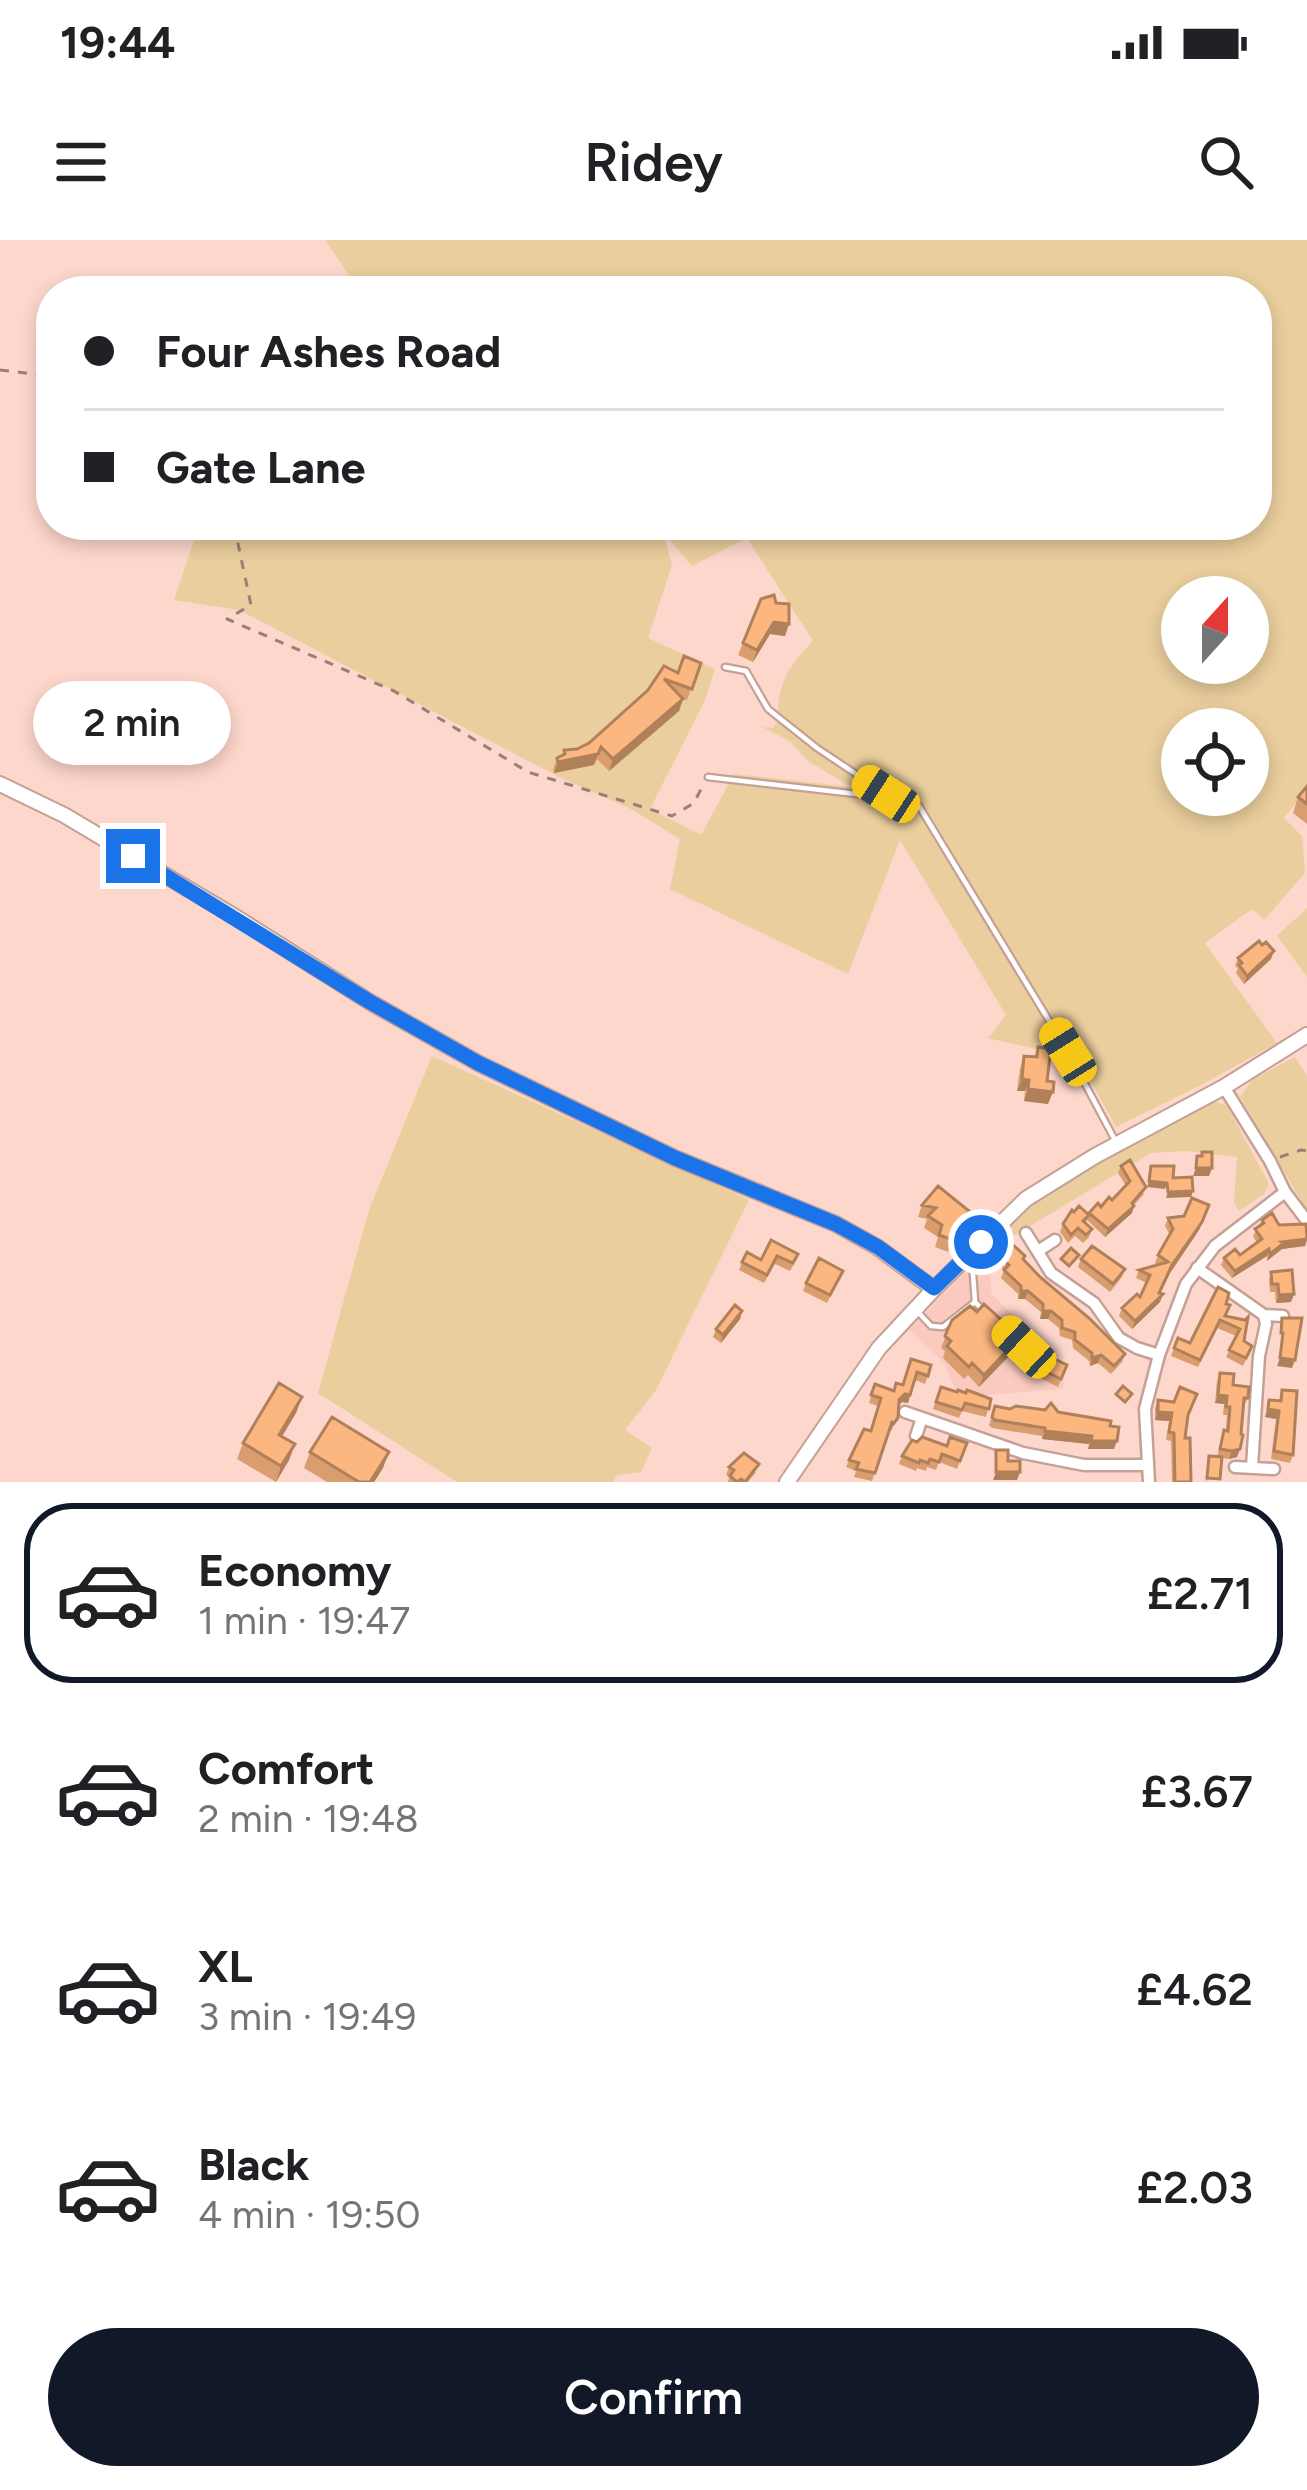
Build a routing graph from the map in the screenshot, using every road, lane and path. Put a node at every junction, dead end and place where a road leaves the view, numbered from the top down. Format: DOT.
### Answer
graph roads {
  1 [pos="0,370"];
  2 [pos="36,374"];
  3 [pos="237,540"];
  4 [pos="725,667"];
  5 [pos="707,777"];
  6 [pos="0,784"];
  7 [pos="886,794"];
  8 [pos="1307,1035"];
  9 [pos="1224,1087"];
  10 [pos="1118,1144"];
  11 [pos="1307,1151"];
  12 [pos="1270,1161"];
  13 [pos="1285,1192"];
  14 [pos="1307,1221"];
  15 [pos="1026,1233"];
  16 [pos="1055,1240"];
  17 [pos="1038,1251"];
  18 [pos="967,1256"];
  19 [pos="1197,1268"];
  20 [pos="934,1288"];
  21 [pos="975,1302"];
  22 [pos="915,1309"];
  23 [pos="1264,1315"];
  24 [pos="1283,1316"];
  25 [pos="1024,1347"];
  26 [pos="1159,1355"];
  27 [pos="904,1412"];
  28 [pos="922,1418"];
  29 [pos="916,1436"];
  30 [pos="1148,1465"];
  31 [pos="1234,1467"];
  32 [pos="1252,1467"];
  33 [pos="1274,1469"];
  34 [pos="793,1479"];
  35 [pos="1149,1482"];
  1 -- 2 [label="path"];
  3 -- 5 [label="path"];
  4 -- 7 [label="lane"];
  5 -- 7 [label="lane"];
  6 -- 20 [label="street"];
  7 -- 10 [label="lane"];
  8 -- 9 [label="street"];
  9 -- 10 [label="street"];
  9 -- 12 [label="street"];
  10 -- 18 [label="street"];
  11 -- 12 [label="path"];
  12 -- 13 [label="street"];
  13 -- 14 [label="street"];
  13 -- 19 [label="street"];
  15 -- 17 [label="street"];
  16 -- 17 [label="street"];
  17 -- 26 [label="street"];
  18 -- 20 [label="street"];
  18 -- 21 [label="lane"];
  19 -- 23 [label="street"];
  19 -- 26 [label="street"];
  20 -- 22 [label="street"];
  21 -- 22 [label="lane"];
  21 -- 25 [label="lane"];
  22 -- 34 [label="street"];
  23 -- 24 [label="street"];
  23 -- 32 [label="street"];
  26 -- 30 [label="street"];
  27 -- 28 [label="street"];
  28 -- 29 [label="street"];
  28 -- 30 [label="street"];
  30 -- 35 [label="street"];
  31 -- 32 [label="street"];
  32 -- 33 [label="street"];
}
